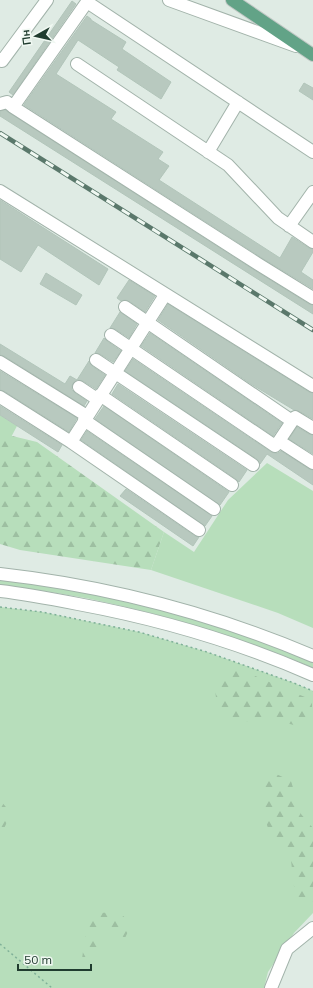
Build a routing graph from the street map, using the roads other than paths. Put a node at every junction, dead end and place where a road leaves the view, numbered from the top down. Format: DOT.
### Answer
graph roads {
  1 [pos="47,0"];
  2 [pos="169,0"];
  3 [pos="232,0"];
  4 [pos="308,52"];
  5 [pos="0,59"];
  6 [pos="77,64"];
  7 [pos="238,102"];
  8 [pos="0,104"];
  9 [pos="13,107"];
  10 [pos="208,152"];
  11 [pos="313,152"];
  12 [pos="0,191"];
  13 [pos="313,192"];
  14 [pos="289,226"];
  15 [pos="313,242"];
  16 [pos="165,295"];
  17 [pos="313,298"];
  18 [pos="125,308"];
  19 [pos="147,322"];
  20 [pos="111,335"];
  21 [pos="131,348"];
  22 [pos="96,360"];
  23 [pos="0,362"];
  24 [pos="115,372"];
  25 [pos="313,386"];
  26 [pos="79,387"];
  27 [pos="0,396"];
  28 [pos="99,397"];
  29 [pos="85,418"];
  30 [pos="292,422"];
  31 [pos="313,428"];
  32 [pos="279,441"];
  33 [pos="70,442"];
  34 [pos="313,463"];
  35 [pos="253,464"];
  36 [pos="232,485"];
  37 [pos="214,509"];
  38 [pos="199,530"];
  39 [pos="0,574"];
  40 [pos="0,591"];
  41 [pos="313,656"];
  42 [pos="313,675"];
  43 [pos="313,928"];
  44 [pos="271,988"];
  1 -- 5 [label="street"];
  2 -- 4 [label="street"];
  3 -- 4 [label="main road"];
  6 -- 10 [label="street"];
  7 -- 9 [label="street"];
  7 -- 10 [label="street"];
  7 -- 11 [label="street"];
  8 -- 9 [label="street"];
  9 -- 17 [label="street"];
  10 -- 14 [label="street"];
  12 -- 16 [label="street"];
  13 -- 14 [label="street"];
  14 -- 15 [label="street"];
  16 -- 19 [label="street"];
  16 -- 25 [label="street"];
  18 -- 19 [label="street"];
  19 -- 21 [label="street"];
  19 -- 30 [label="street"];
  20 -- 21 [label="street"];
  21 -- 24 [label="street"];
  21 -- 32 [label="street"];
  22 -- 24 [label="street"];
  23 -- 29 [label="street"];
  24 -- 28 [label="street"];
  24 -- 35 [label="street"];
  26 -- 28 [label="street"];
  27 -- 33 [label="street"];
  28 -- 29 [label="street"];
  28 -- 36 [label="street"];
  29 -- 33 [label="street"];
  29 -- 37 [label="street"];
  30 -- 31 [label="street"];
  30 -- 32 [label="street"];
  32 -- 34 [label="street"];
  33 -- 38 [label="street"];
  39 -- 41 [label="street"];
  40 -- 42 [label="street"];
  43 -- 44 [label="street"];
}
